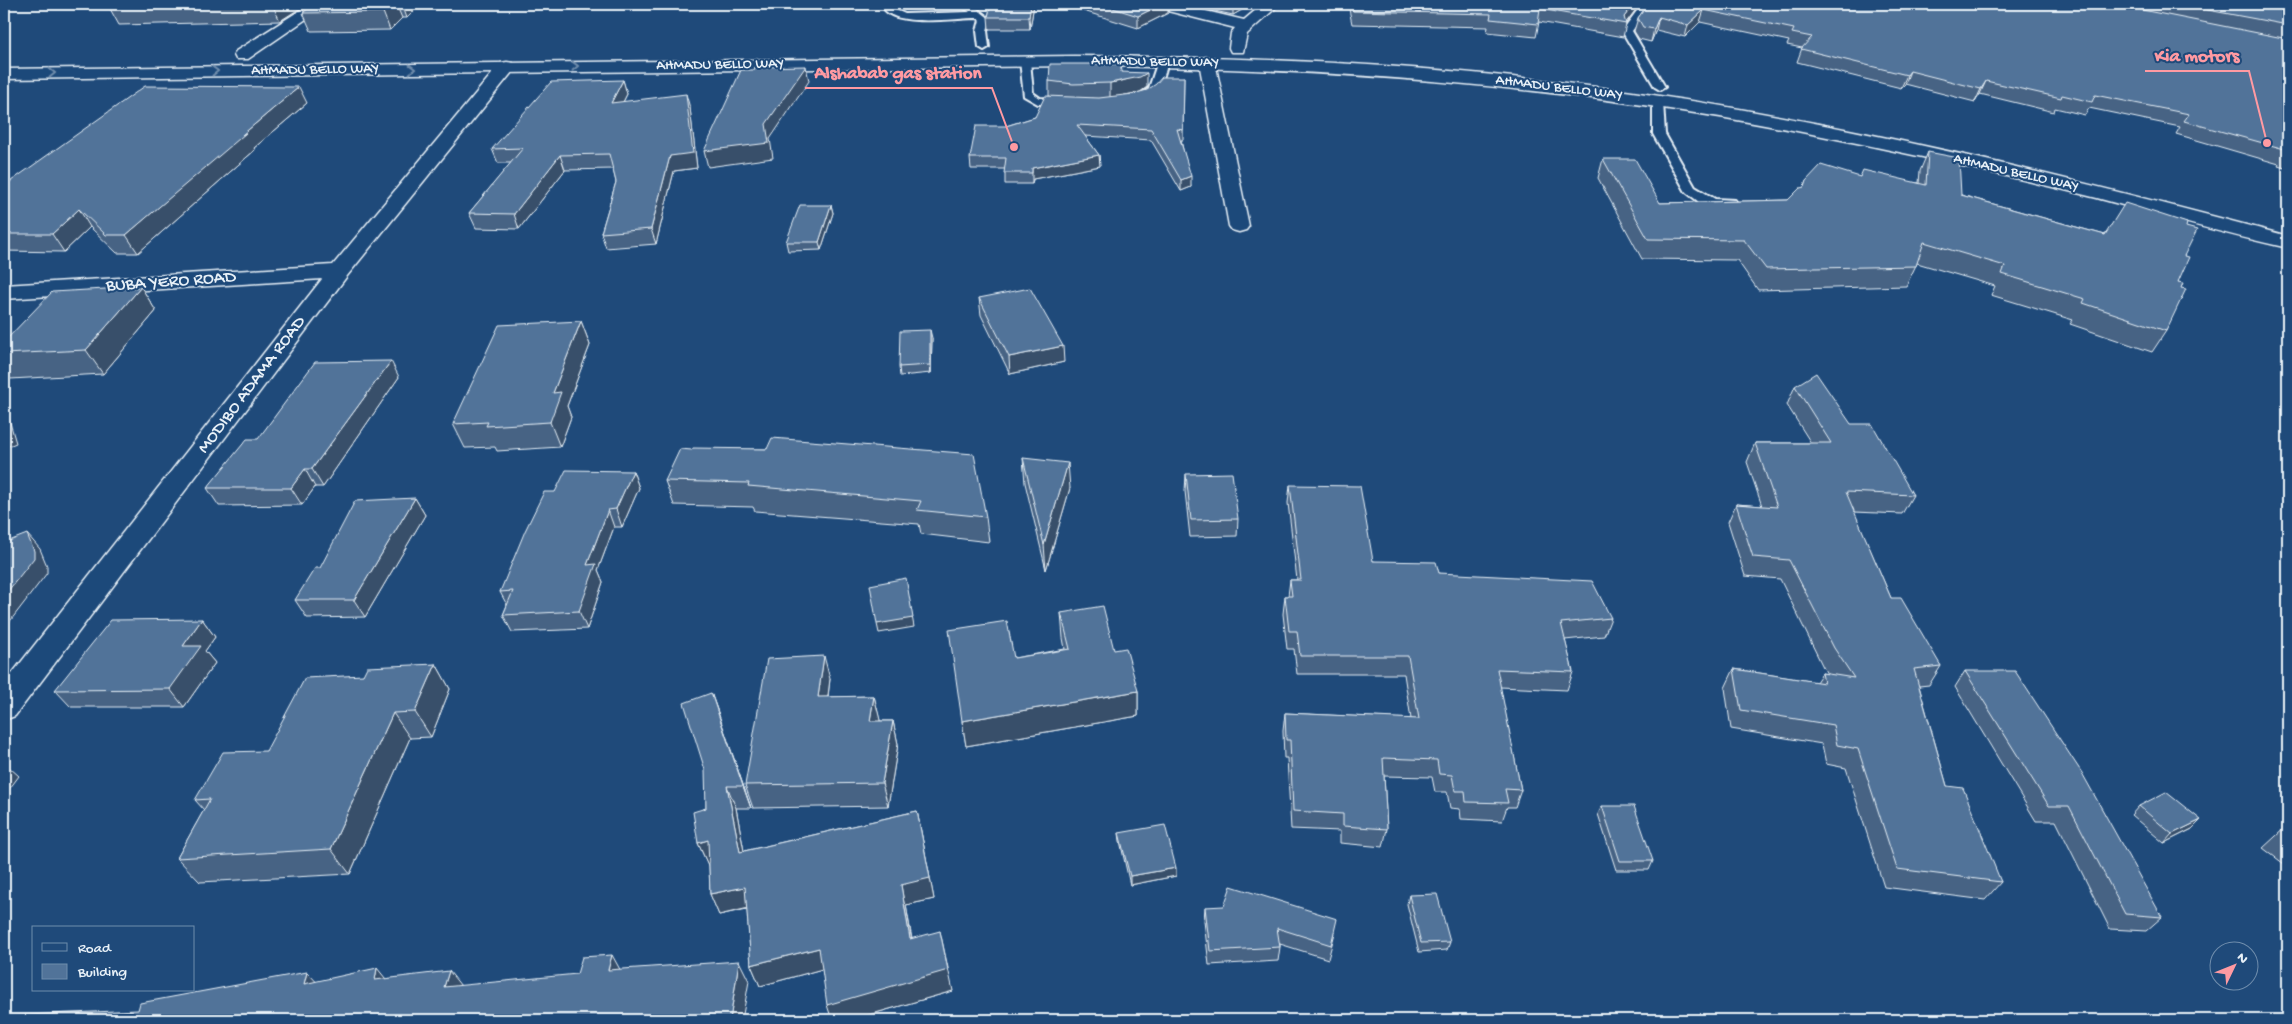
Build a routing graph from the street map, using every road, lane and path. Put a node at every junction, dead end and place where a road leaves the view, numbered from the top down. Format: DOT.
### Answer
graph roads {
  1 [pos="320,4"];
  2 [pos="906,4"];
  3 [pos="965,4"];
  4 [pos="1158,4"];
  5 [pos="1272,4"];
  6 [pos="1646,4"];
  7 [pos="980,15"];
  8 [pos="1247,26"];
  9 [pos="984,47"];
  10 [pos="1237,48"];
  11 [pos="242,55"];
  12 [pos="4,58"];
  13 [pos="1026,61"];
  14 [pos="1163,61"];
  15 [pos="1207,62"];
  16 [pos="507,67"];
  17 [pos="4,74"];
  18 [pos="1659,95"];
  19 [pos="1075,101"];
  20 [pos="1128,101"];
  21 [pos="2129,183"];
  22 [pos="1742,203"];
  23 [pos="1239,226"];
  24 [pos="2288,242"];
  25 [pos="339,271"];
  26 [pos="4,292"];
  27 [pos="4,707"];
  1 -- 11 [label="main road"];
  2 -- 7 [label="lane"];
  3 -- 7 [label="lane"];
  4 -- 8 [label="main road"];
  5 -- 8 [label="main road"];
  6 -- 18 [label="lane"];
  7 -- 9 [label="lane"];
  8 -- 10 [label="main road"];
  9 -- 10 [label="main road, AHMADU BELLO WAY"];
  9 -- 11 [label="main road, AHMADU BELLO WAY"];
  10 -- 18 [label="main road, AHMADU BELLO WAY"];
  11 -- 12 [label="main road, AHMADU BELLO WAY"];
  13 -- 14 [label="main road, AHMADU BELLO WAY"];
  16 -- 13 [label="main road, AHMADU BELLO WAY, one-way"];
  13 -- 19 [label="lane"];
  14 -- 15 [label="main road, AHMADU BELLO WAY"];
  14 -- 20 [label="lane"];
  15 -- 18 [label="main road, AHMADU BELLO WAY"];
  15 -- 23 [label="main road"];
  17 -- 16 [label="main road, AHMADU BELLO WAY, one-way"];
  16 -- 25 [label="main road, MODIBO ADAMA ROAD"];
  18 -- 21 [label="main road, AHMADU BELLO WAY"];
  18 -- 22 [label="lane"];
  18 -- 24 [label="main road, AHMADU BELLO WAY"];
  25 -- 26 [label="main road, BUBA YERO ROAD"];
  25 -- 27 [label="main road, MODIBO ADAMA ROAD"];
}
